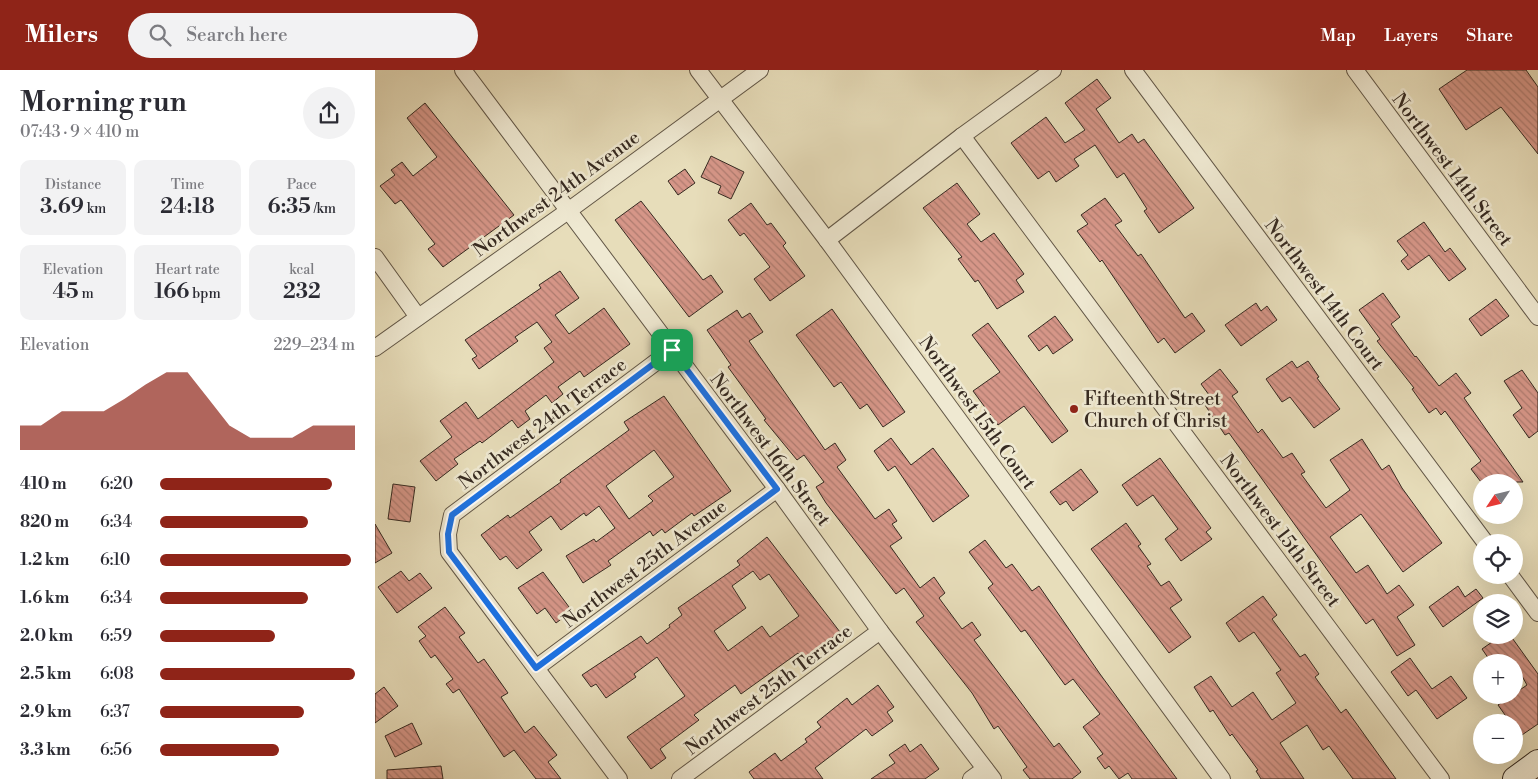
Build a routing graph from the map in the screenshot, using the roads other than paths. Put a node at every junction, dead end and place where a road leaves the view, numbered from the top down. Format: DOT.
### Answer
graph roads {
  1 [pos="463,70"];
  2 [pos="698,70"];
  3 [pos="760,70"];
  4 [pos="1053,70"];
  5 [pos="1133,70"];
  6 [pos="1355,70"];
  7 [pos="720,99"];
  8 [pos="962,136"];
  9 [pos="568,211"];
  10 [pos="827,240"];
  11 [pos="375,257"];
  12 [pos="419,317"];
  13 [pos="1538,317"];
  14 [pos="375,348"];
  15 [pos="672,350"];
  16 [pos="777,489"];
  17 [pos="1479,534"];
  18 [pos="1517,584"];
  19 [pos="1538,613"];
  20 [pos="880,631"];
  21 [pos="536,668"];
  22 [pos="1538,762"];
  23 [pos="989,774"];
  24 [pos="619,779"];
  25 [pos="680,779"];
  26 [pos="971,779"];
  27 [pos="1222,779"];
  28 [pos="1441,779"];
  29 [pos="1515,779"];
  1 -- 9 [label="street, Northwest 16th Street"];
  2 -- 7 [label="street, Northwest 15th Court"];
  3 -- 7 [label="street, Northwest 24th Avenue"];
  4 -- 8 [label="street"];
  5 -- 17 [label="street, Northwest 14th Court"];
  6 -- 13 [label="street, Northwest 14th Street"];
  7 -- 9 [label="street, Northwest 24th Avenue"];
  7 -- 10 [label="street, Northwest 15th Court"];
  8 -- 10 [label="street"];
  8 -- 28 [label="street, Northwest 15th Street"];
  9 -- 12 [label="street, Northwest 24th Avenue"];
  9 -- 15 [label="street, Northwest 16th Street"];
  10 -- 27 [label="street, Northwest 15th Court"];
  11 -- 12 [label="street"];
  12 -- 14 [label="street, Northwest 24th Avenue"];
  15 -- 16 [label="street, Northwest 16th Street"];
  15 -- 21 [label="street, Northwest 24th Terrace"];
  16 -- 20 [label="street, Northwest 16th Street"];
  16 -- 21 [label="street, Northwest 25th Avenue"];
  18 -- 19 [label="street"];
  20 -- 23 [label="street, Northwest 16th Street"];
  20 -- 25 [label="street, Northwest 25th Terrace"];
  21 -- 24 [label="street"];
  22 -- 29 [label="street"];
  23 -- 26 [label="street"];
}
